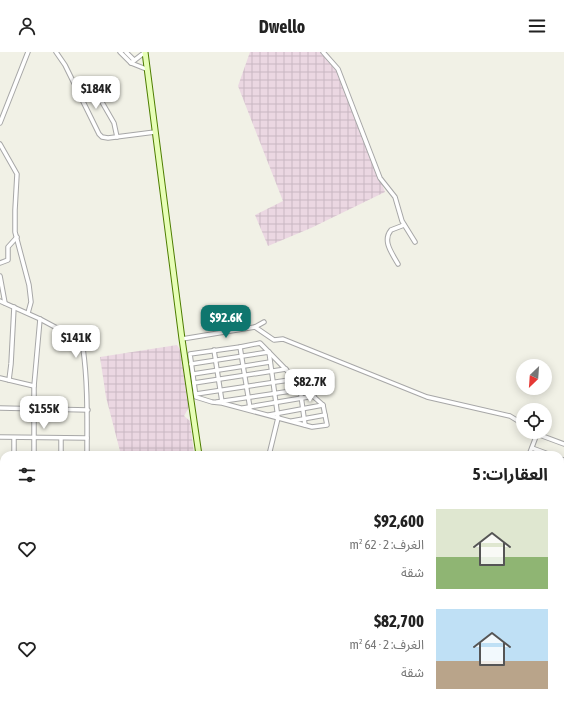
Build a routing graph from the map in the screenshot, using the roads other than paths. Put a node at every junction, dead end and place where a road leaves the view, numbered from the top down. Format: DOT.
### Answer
graph roads {
  1 [pos="28,52"];
  2 [pos="56,52"];
  3 [pos="120,52"];
  4 [pos="126,52"];
  5 [pos="145,52"];
  6 [pos="323,52"];
  7 [pos="133,62"];
  8 [pos="146,69"];
  9 [pos="80,97"];
  10 [pos="0,123"];
  11 [pos="155,132"];
  12 [pos="117,137"];
  13 [pos="0,144"];
  14 [pos="404,225"];
  15 [pos="17,237"];
  16 [pos="415,242"];
  17 [pos="0,263"];
  18 [pos="398,264"];
  19 [pos="0,276"];
  20 [pos="0,301"];
  21 [pos="5,302"];
  22 [pos="14,307"];
  23 [pos="28,313"];
  24 [pos="40,318"];
  25 [pos="264,322"];
  26 [pos="255,327"];
  27 [pos="182,339"];
  28 [pos="240,347"];
  29 [pos="214,350"];
  30 [pos="269,352"];
  31 [pos="242,357"];
  32 [pos="216,360"];
  33 [pos="270,362"];
  34 [pos="191,364"];
  35 [pos="243,366"];
  36 [pos="217,370"];
  37 [pos="286,370"];
  38 [pos="271,372"];
  39 [pos="193,374"];
  40 [pos="245,376"];
  41 [pos="0,378"];
  42 [pos="296,379"];
  43 [pos="9,380"];
  44 [pos="218,380"];
  45 [pos="273,382"];
  46 [pos="299,382"];
  47 [pos="194,383"];
  48 [pos="34,386"];
  49 [pos="246,386"];
  50 [pos="300,389"];
  51 [pos="305,389"];
  52 [pos="220,390"];
  53 [pos="274,393"];
  54 [pos="196,394"];
  55 [pos="314,396"];
  56 [pos="248,397"];
  57 [pos="301,398"];
  58 [pos="222,402"];
  59 [pos="276,402"];
  60 [pos="323,405"];
  61 [pos="0,408"];
  62 [pos="34,409"];
  63 [pos="250,409"];
  64 [pos="303,409"];
  65 [pos="88,410"];
  66 [pos="325,415"];
  67 [pos="278,416"];
  68 [pos="304,419"];
  69 [pos="516,420"];
  70 [pos="291,421"];
  71 [pos="304,425"];
  72 [pos="0,437"];
  73 [pos="14,438"];
  74 [pos="34,438"];
  75 [pos="61,438"];
  76 [pos="87,438"];
  77 [pos="534,439"];
  78 [pos="551,439"];
  79 [pos="564,444"];
  80 [pos="532,448"];
  81 [pos="14,451"];
  82 [pos="34,451"];
  83 [pos="61,451"];
  84 [pos="87,451"];
  85 [pos="198,451"];
  86 [pos="270,451"];
  87 [pos="531,451"];
  88 [pos="540,451"];
  1 -- 10 [label="street"];
  2 -- 9 [label="street"];
  3 -- 7 [label="street"];
  4 -- 7 [label="street"];
  5 -- 7 [label="street"];
  5 -- 8 [label="street"];
  6 -- 14 [label="street"];
  7 -- 8 [label="street"];
  8 -- 11 [label="street"];
  9 -- 12 [label="street"];
  9 -- 12 [label="street"];
  11 -- 12 [label="street"];
  11 -- 27 [label="street"];
  13 -- 15 [label="street"];
  14 -- 16 [label="street"];
  14 -- 18 [label="street"];
  15 -- 17 [label="street"];
  15 -- 23 [label="street"];
  19 -- 21 [label="street"];
  20 -- 21 [label="street"];
  21 -- 22 [label="street"];
  22 -- 23 [label="street"];
  22 -- 43 [label="street"];
  23 -- 24 [label="street"];
  24 -- 48 [label="street"];
  24 -- 65 [label="street"];
  25 -- 26 [label="street"];
  26 -- 27 [label="street"];
  26 -- 69 [label="street"];
  27 -- 85 [label="street"];
  28 -- 29 [label="street"];
  28 -- 30 [label="street"];
  28 -- 31 [label="street"];
  29 -- 32 [label="street"];
  29 -- 34 [label="street"];
  30 -- 31 [label="street"];
  30 -- 33 [label="street"];
  30 -- 37 [label="street"];
  31 -- 32 [label="street"];
  31 -- 35 [label="street"];
  32 -- 34 [label="street"];
  32 -- 36 [label="street"];
  33 -- 35 [label="street"];
  33 -- 38 [label="street"];
  34 -- 39 [label="street"];
  35 -- 36 [label="street"];
  35 -- 40 [label="street"];
  36 -- 39 [label="street"];
  36 -- 44 [label="street"];
  37 -- 38 [label="street"];
  37 -- 42 [label="street"];
  38 -- 40 [label="street"];
  38 -- 45 [label="street"];
  39 -- 47 [label="street"];
  40 -- 44 [label="street"];
  40 -- 49 [label="street"];
  41 -- 43 [label="street"];
  42 -- 45 [label="street"];
  42 -- 46 [label="street"];
  43 -- 48 [label="street"];
  44 -- 47 [label="street"];
  44 -- 52 [label="street"];
  45 -- 49 [label="street"];
  45 -- 53 [label="street"];
  46 -- 50 [label="street"];
  46 -- 51 [label="street"];
  47 -- 54 [label="street"];
  48 -- 62 [label="street"];
  49 -- 52 [label="street"];
  49 -- 56 [label="street"];
  50 -- 51 [label="street"];
  50 -- 53 [label="street"];
  50 -- 57 [label="street"];
  51 -- 55 [label="street"];
  52 -- 54 [label="street"];
  52 -- 58 [label="street"];
  53 -- 56 [label="street"];
  53 -- 59 [label="street"];
  54 -- 58 [label="street"];
  55 -- 57 [label="street"];
  55 -- 60 [label="street"];
  56 -- 58 [label="street"];
  56 -- 63 [label="street"];
  57 -- 59 [label="street"];
  57 -- 64 [label="street"];
  58 -- 63 [label="street"];
  59 -- 63 [label="street"];
  59 -- 67 [label="street"];
  60 -- 64 [label="street"];
  60 -- 66 [label="street"];
  61 -- 62 [label="street"];
  62 -- 65 [label="street"];
  62 -- 74 [label="street"];
  63 -- 67 [label="street"];
  64 -- 67 [label="street"];
  64 -- 68 [label="street"];
  65 -- 76 [label="street"];
  66 -- 68 [label="street"];
  66 -- 71 [label="street"];
  67 -- 70 [label="street"];
  67 -- 86 [label="street"];
  68 -- 70 [label="street"];
  68 -- 71 [label="street"];
  70 -- 71 [label="street"];
  72 -- 73 [label="street"];
  73 -- 74 [label="street"];
  73 -- 81 [label="street"];
  74 -- 75 [label="street"];
  74 -- 82 [label="street"];
  75 -- 76 [label="street"];
  75 -- 83 [label="street"];
  76 -- 84 [label="street"];
  77 -- 80 [label="street"];
  78 -- 79 [label="street"];
  80 -- 87 [label="street"];
  80 -- 88 [label="street"];
}
